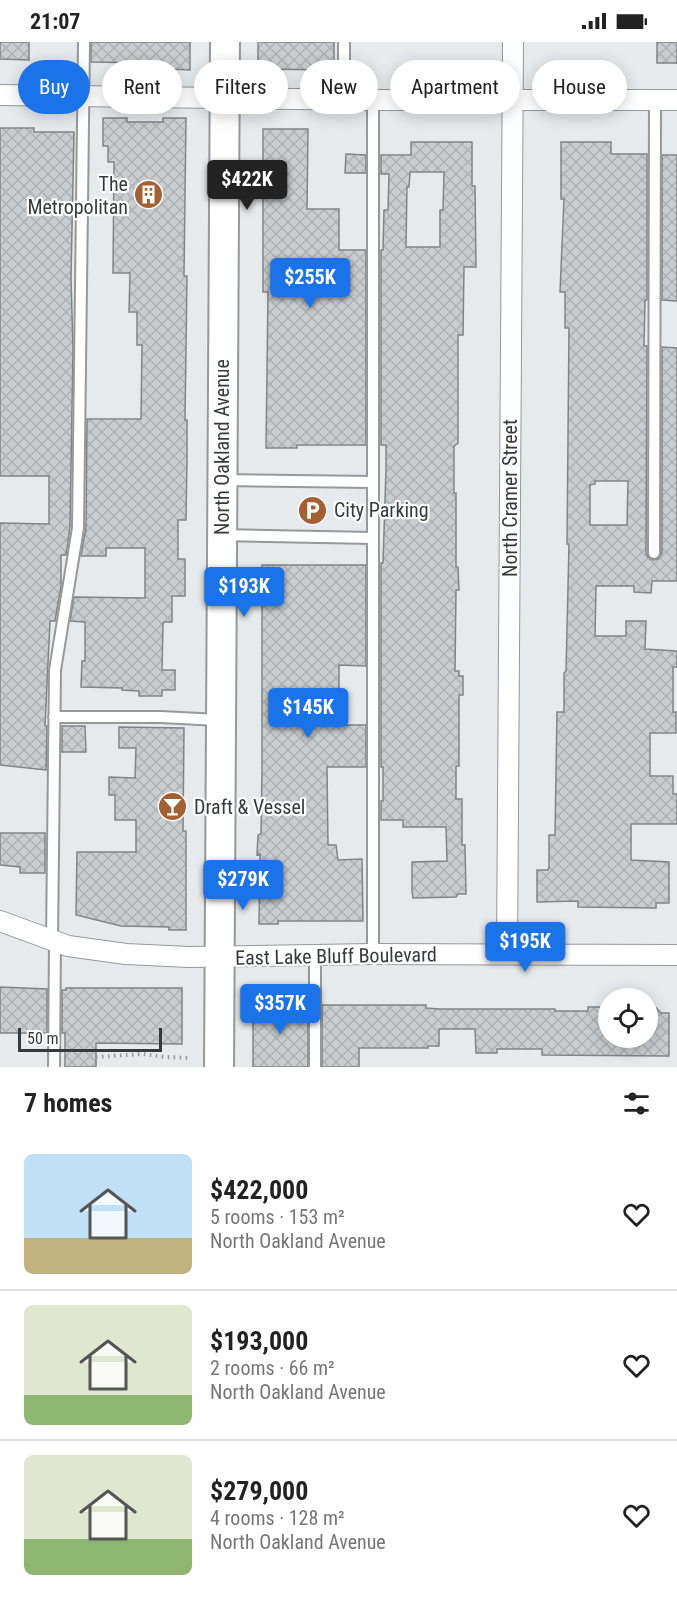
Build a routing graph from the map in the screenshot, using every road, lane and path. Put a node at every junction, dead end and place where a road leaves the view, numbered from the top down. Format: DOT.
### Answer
graph roads {
  1 [pos="84,42"];
  2 [pos="225,42"];
  3 [pos="344,42"];
  4 [pos="513,42"];
  5 [pos="84,60"];
  6 [pos="225,60"];
  7 [pos="344,60"];
  8 [pos="513,60"];
  9 [pos="0,95"];
  10 [pos="18,95"];
  11 [pos="90,96"];
  12 [pos="194,97"];
  13 [pos="520,100"];
  14 [pos="655,100"];
  15 [pos="677,100"];
  16 [pos="84,114"];
  17 [pos="224,114"];
  18 [pos="373,114"];
  19 [pos="513,114"];
  20 [pos="222,480"];
  21 [pos="373,482"];
  22 [pos="222,535"];
  23 [pos="373,538"];
  24 [pos="654,553"];
  25 [pos="54,717"];
  26 [pos="220,720"];
  27 [pos="0,921"];
  28 [pos="53,941"];
  29 [pos="373,954"];
  30 [pos="507,954"];
  31 [pos="677,955"];
  32 [pos="315,956"];
  33 [pos="219,957"];
  34 [pos="96,1057"];
  35 [pos="189,1058"];
  36 [pos="54,1067"];
  37 [pos="219,1067"];
  38 [pos="315,1067"];
  1 -- 5 [label="lane"];
  2 -- 6 [label="main road, North Oakland Avenue"];
  3 -- 7 [label="lane"];
  4 -- 8 [label="street, North Cramer Street"];
  9 -- 10 [label="street"];
  11 -- 12 [label="street"];
  13 -- 14 [label="street"];
  14 -- 15 [label="street"];
  14 -- 24 [label="lane"];
  16 -- 25 [label="lane"];
  17 -- 20 [label="main road, North Oakland Avenue"];
  18 -- 21 [label="lane"];
  19 -- 30 [label="street, North Cramer Street"];
  20 -- 21 [label="lane"];
  20 -- 22 [label="main road, North Oakland Avenue"];
  21 -- 23 [label="lane"];
  22 -- 23 [label="lane"];
  22 -- 26 [label="main road, North Oakland Avenue"];
  23 -- 29 [label="lane"];
  25 -- 26 [label="lane"];
  25 -- 28 [label="lane"];
  26 -- 33 [label="main road, North Oakland Avenue"];
  27 -- 28 [label="street, East Lake Bluff Boulevard"];
  28 -- 33 [label="street, East Lake Bluff Boulevard"];
  28 -- 36 [label="lane"];
  29 -- 30 [label="street, East Lake Bluff Boulevard"];
  29 -- 32 [label="street, East Lake Bluff Boulevard"];
  30 -- 31 [label="street, East Lake Bluff Boulevard"];
  32 -- 33 [label="street, East Lake Bluff Boulevard"];
  32 -- 38 [label="lane"];
  33 -- 37 [label="main road, North Oakland Avenue"];
  34 -- 35 [label="path"];
}
